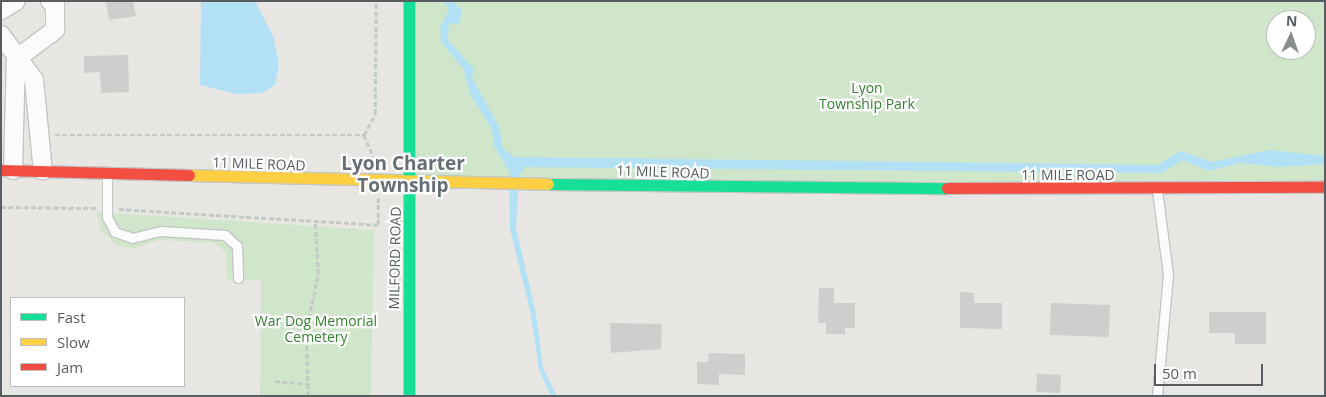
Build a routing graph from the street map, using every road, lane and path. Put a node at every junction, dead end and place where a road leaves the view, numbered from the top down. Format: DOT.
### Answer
graph roads {
  1 [pos="16,1"];
  2 [pos="50,1"];
  3 [pos="376,1"];
  4 [pos="409,1"];
  5 [pos="1,10"];
  6 [pos="1,34"];
  7 [pos="16,59"];
  8 [pos="364,135"];
  9 [pos="7,170"];
  10 [pos="44,171"];
  11 [pos="107,174"];
  12 [pos="411,184"];
  13 [pos="1325,187"];
  14 [pos="1157,190"];
  15 [pos="315,222"];
  16 [pos="238,278"];
  17 [pos="275,381"];
  18 [pos="308,384"];
  19 [pos="308,396"];
  20 [pos="409,396"];
  21 [pos="1158,396"];
  1 -- 5 [label="street"];
  2 -- 7 [label="street"];
  3 -- 8 [label="path"];
  4 -- 12 [label="street, MILFORD ROAD"];
  6 -- 7 [label="street"];
  7 -- 9 [label="street"];
  7 -- 10 [label="street"];
  9 -- 10 [label="street, 11 MILE ROAD"];
  10 -- 11 [label="street, 11 MILE ROAD"];
  11 -- 12 [label="street, 11 MILE ROAD"];
  11 -- 16 [label="lane"];
  12 -- 14 [label="street, 11 MILE ROAD"];
  12 -- 20 [label="street, MILFORD ROAD"];
  13 -- 14 [label="street, 11 MILE ROAD"];
  14 -- 21 [label="lane"];
  15 -- 18 [label="path"];
  17 -- 18 [label="path"];
  18 -- 19 [label="path"];
}
